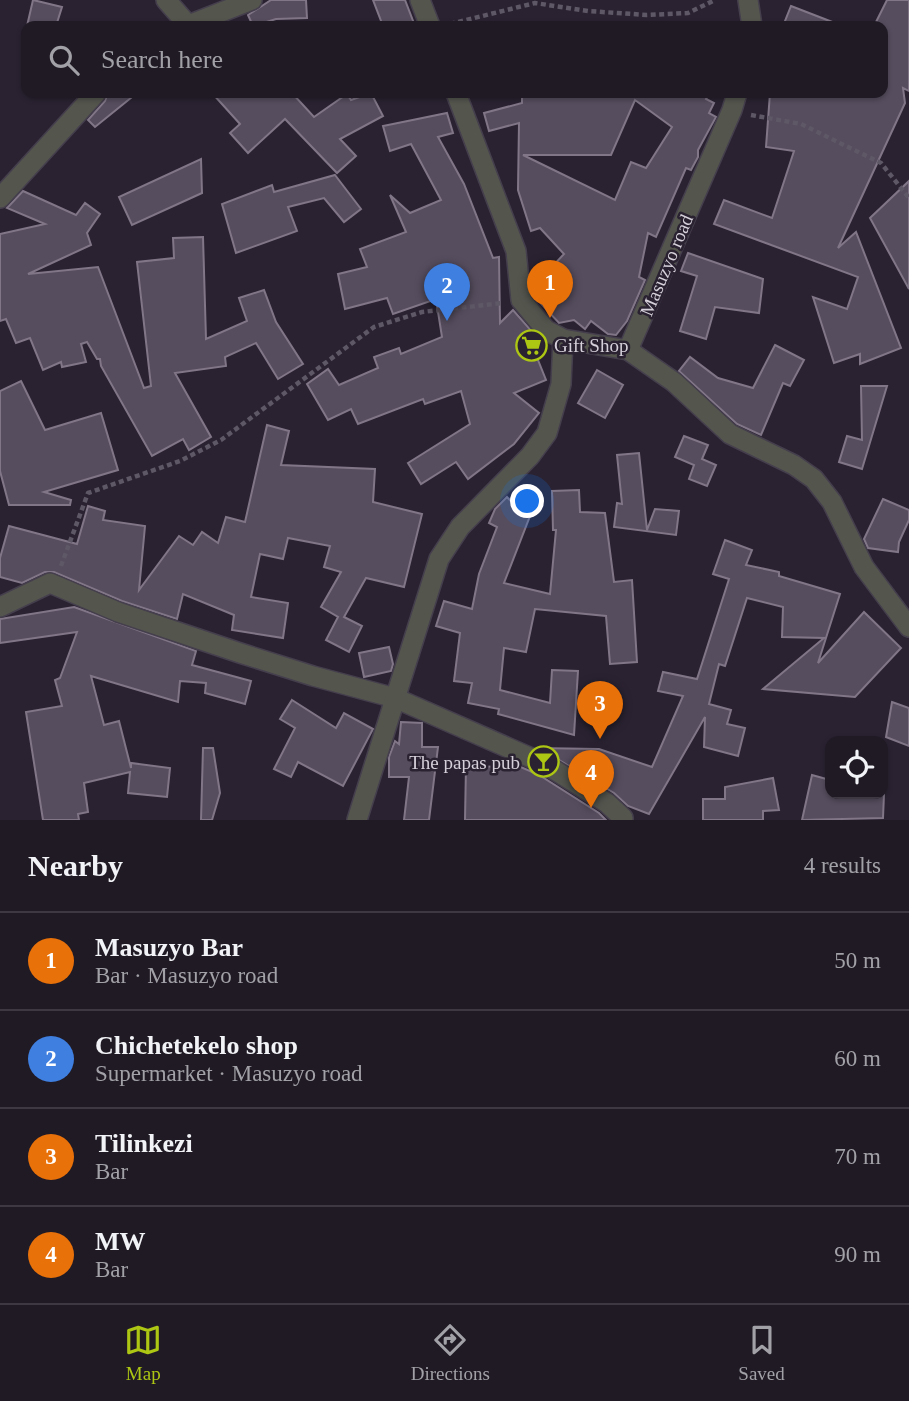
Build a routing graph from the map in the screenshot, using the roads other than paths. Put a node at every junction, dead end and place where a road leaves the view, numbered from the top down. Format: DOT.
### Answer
graph roads {
  1 [pos="166,0"];
  2 [pos="252,0"];
  3 [pos="420,0"];
  4 [pos="748,0"];
  5 [pos="183,21"];
  6 [pos="200,21"];
  7 [pos="428,21"];
  8 [pos="751,21"];
  9 [pos="91,98"];
  10 [pos="458,98"];
  11 [pos="734,102"];
  12 [pos="0,198"];
  13 [pos="563,339"];
  14 [pos="628,350"];
  15 [pos="0,607"];
  16 [pos="909,627"];
  17 [pos="395,698"];
  18 [pos="624,818"];
  19 [pos="357,820"];
  1 -- 5 [label="street"];
  2 -- 6 [label="street"];
  3 -- 7 [label="street"];
  4 -- 8 [label="street"];
  9 -- 12 [label="street"];
  10 -- 13 [label="street"];
  11 -- 14 [label="street, Masuzyo road"];
  13 -- 14 [label="street"];
  13 -- 17 [label="street"];
  14 -- 16 [label="street"];
  15 -- 17 [label="street"];
  17 -- 18 [label="street"];
  17 -- 19 [label="street"];
}
